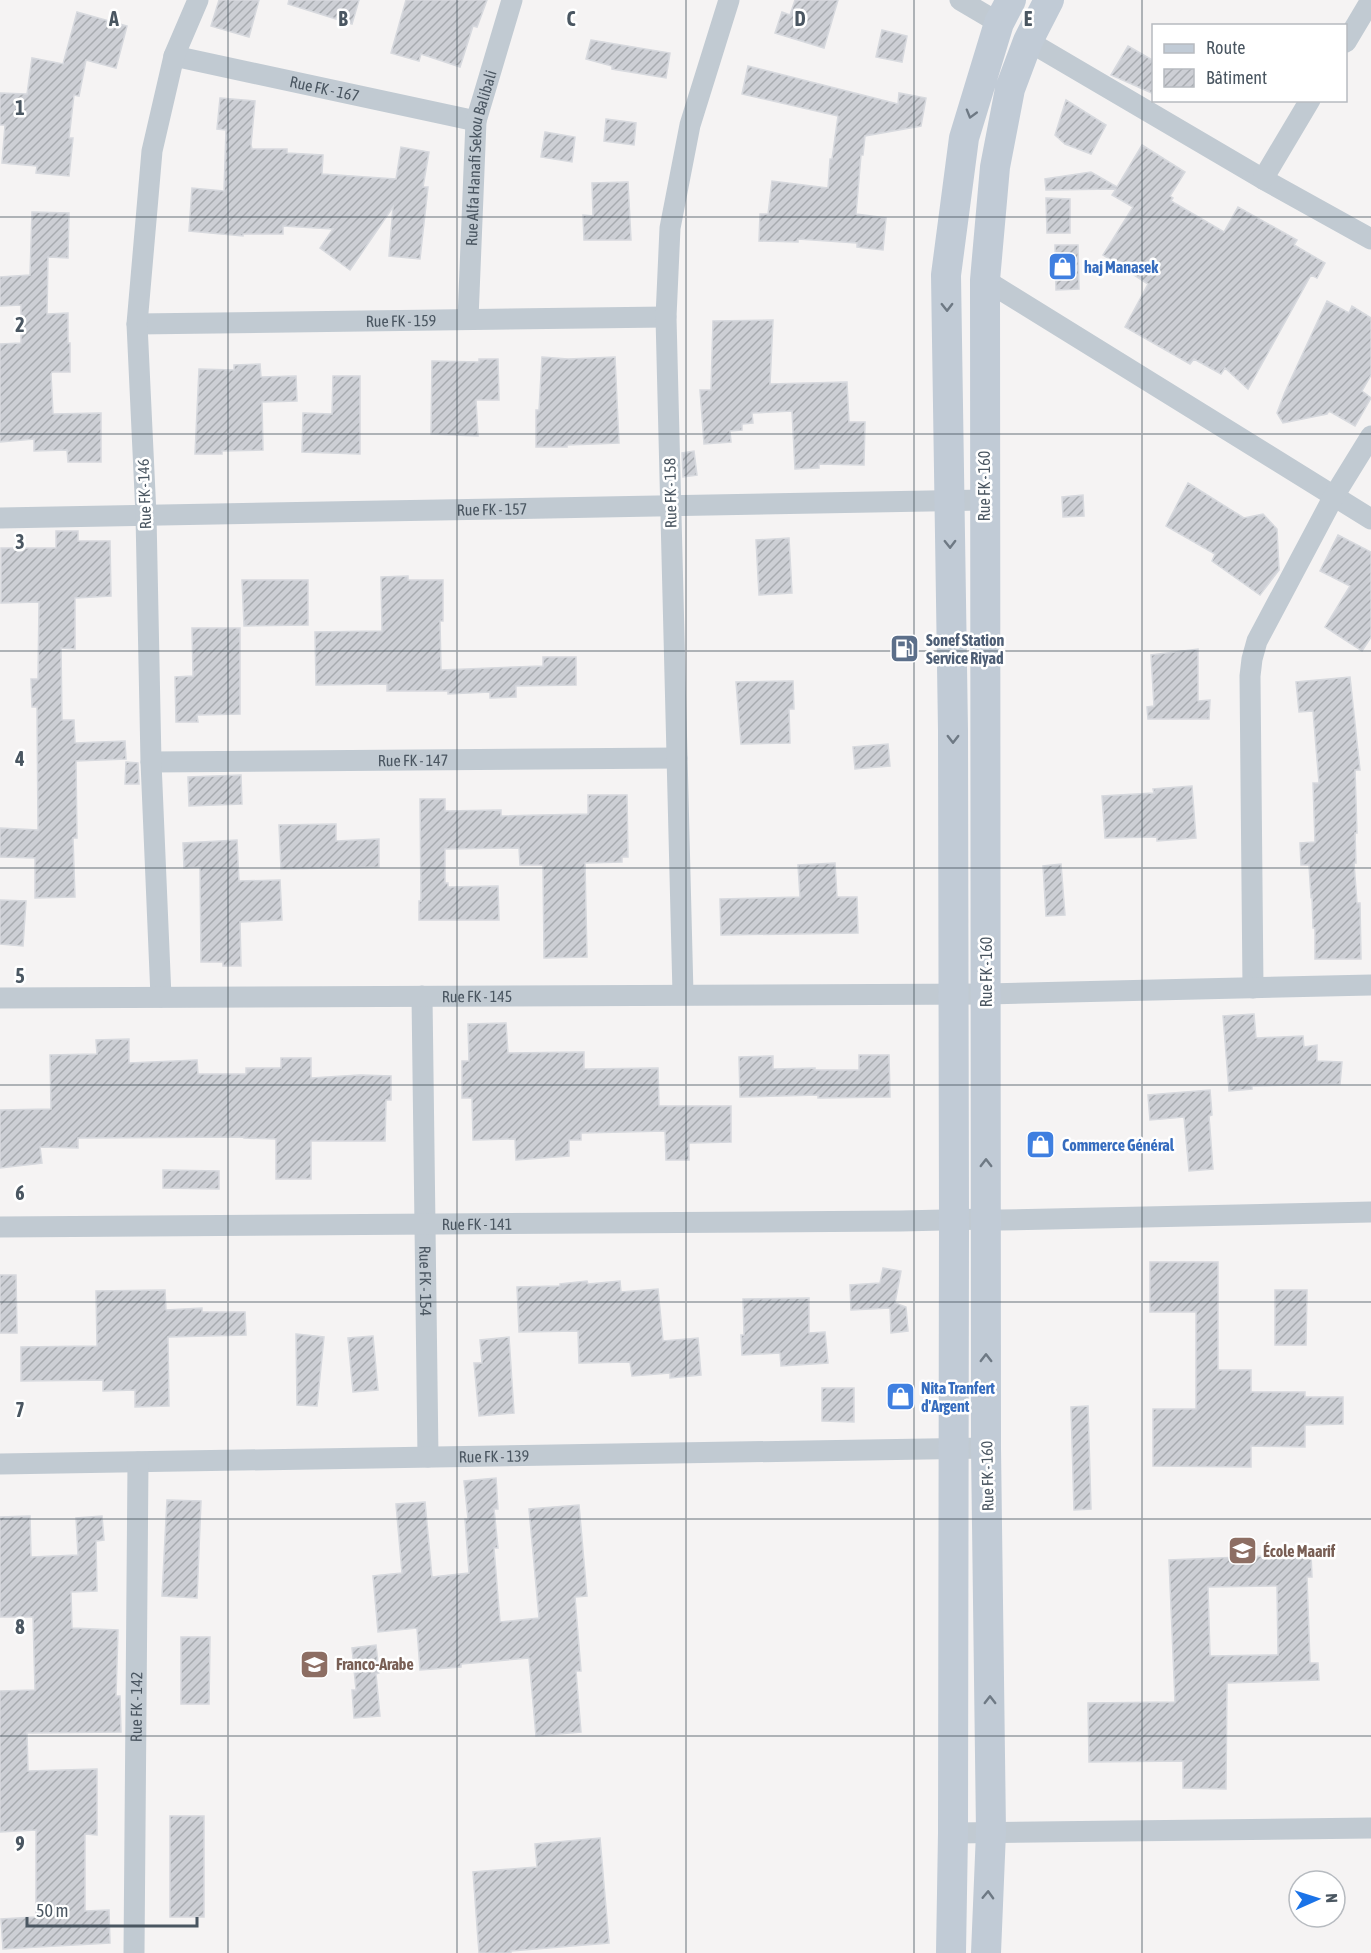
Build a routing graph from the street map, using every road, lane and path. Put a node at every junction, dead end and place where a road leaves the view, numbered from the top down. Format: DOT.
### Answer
graph roads {
  1 [pos="198,0"];
  2 [pos="512,0"];
  3 [pos="729,0"];
  4 [pos="960,0"];
  5 [pos="1049,0"];
  6 [pos="1371,0"];
  7 [pos="1005,11"];
  8 [pos="1347,40"];
  9 [pos="1028,41"];
  10 [pos="174,56"];
  11 [pos="981,78"];
  12 [pos="1010,89"];
  13 [pos="1309,102"];
  14 [pos="476,121"];
  15 [pos="1263,179"];
  16 [pos="1371,238"];
  17 [pos="985,280"];
  18 [pos="666,317"];
  19 [pos="468,319"];
  20 [pos="137,324"];
  21 [pos="1371,436"];
  22 [pos="1334,496"];
  23 [pos="949,500"];
  24 [pos="984,500"];
  25 [pos="671,505"];
  26 [pos="146,515"];
  27 [pos="0,518"];
  28 [pos="1371,519"];
  29 [pos="676,758"];
  30 [pos="151,762"];
  31 [pos="1371,985"];
  32 [pos="1253,988"];
  33 [pos="953,993"];
  34 [pos="683,994"];
  35 [pos="986,994"];
  36 [pos="422,996"];
  37 [pos="161,997"];
  38 [pos="0,998"];
  39 [pos="1371,1212"];
  40 [pos="986,1219"];
  41 [pos="954,1220"];
  42 [pos="425,1224"];
  43 [pos="0,1227"];
  44 [pos="953,1448"];
  45 [pos="986,1448"];
  46 [pos="428,1457"];
  47 [pos="138,1462"];
  48 [pos="0,1464"];
  49 [pos="1371,1828"];
  50 [pos="991,1832"];
  51 [pos="953,1833"];
  52 [pos="134,1953"];
  53 [pos="951,1953"];
  54 [pos="986,1953"];
  1 -- 10 [label="street, Rue FK - 146"];
  2 -- 14 [label="street, Rue Alfa Hanafi Sekou Balibali"];
  3 -- 18 [label="street, Rue FK - 158"];
  4 -- 7 [label="street"];
  5 -- 9 [label="main road, Rue FK - 160"];
  6 -- 8 [label="street"];
  7 -- 11 [label="main road, Rue FK - 160"];
  9 -- 12 [label="main road, Rue FK - 160"];
  9 -- 15 [label="street"];
  10 -- 14 [label="street, Rue FK - 167"];
  10 -- 20 [label="street, Rue FK - 146"];
  11 -- 12 [label="main road"];
  11 -- 23 [label="main road, Rue FK - 160, one-way"];
  12 -- 17 [label="main road, Rue FK - 160"];
  13 -- 15 [label="street"];
  14 -- 19 [label="street, Rue Alfa Hanafi Sekou Balibali"];
  15 -- 16 [label="street"];
  17 -- 22 [label="street"];
  17 -- 24 [label="main road, Rue FK - 160"];
  18 -- 19 [label="street, Rue FK - 159"];
  18 -- 25 [label="street, Rue FK - 158"];
  19 -- 20 [label="street, Rue FK - 159"];
  20 -- 26 [label="street, Rue FK - 146"];
  21 -- 22 [label="street"];
  22 -- 28 [label="street"];
  22 -- 32 [label="street"];
  23 -- 24 [label="street, Rue FK - 157"];
  23 -- 25 [label="street, Rue FK - 157"];
  23 -- 33 [label="main road, Rue FK - 160, one-way"];
  24 -- 35 [label="main road, Rue FK - 160"];
  25 -- 26 [label="street, Rue FK - 157"];
  25 -- 29 [label="street, Rue FK - 158"];
  26 -- 27 [label="street, Rue FK - 157"];
  26 -- 30 [label="street, Rue FK - 146"];
  29 -- 30 [label="street, Rue FK - 147"];
  29 -- 34 [label="street, Rue FK - 158"];
  30 -- 37 [label="street, Rue FK - 146"];
  31 -- 32 [label="street, Rue FK - 145"];
  32 -- 35 [label="street, Rue FK - 145"];
  33 -- 34 [label="street, Rue FK - 145"];
  33 -- 35 [label="street, Rue FK - 145"];
  33 -- 41 [label="main road, Rue FK - 160"];
  34 -- 36 [label="street, Rue FK - 145"];
  40 -- 35 [label="main road, Rue FK - 160, one-way"];
  36 -- 37 [label="street, Rue FK - 145"];
  36 -- 42 [label="street, Rue FK - 154"];
  37 -- 38 [label="street, Rue FK - 145"];
  39 -- 40 [label="street, Rue FK - 141"];
  40 -- 41 [label="street, Rue FK - 141"];
  45 -- 40 [label="main road, Rue FK - 160, one-way"];
  41 -- 42 [label="street, Rue FK - 141"];
  41 -- 44 [label="main road, Rue FK - 160"];
  42 -- 43 [label="street, Rue FK - 141"];
  42 -- 46 [label="street, Rue FK - 154"];
  44 -- 45 [label="street, Rue FK - 139"];
  44 -- 46 [label="street, Rue FK - 139"];
  44 -- 51 [label="main road, Rue FK - 160"];
  50 -- 45 [label="main road, Rue FK - 160, one-way"];
  46 -- 47 [label="street, Rue FK - 139"];
  47 -- 48 [label="street, Rue FK - 139"];
  47 -- 52 [label="street, Rue FK - 142"];
  49 -- 50 [label="street"];
  50 -- 51 [label="street"];
  54 -- 50 [label="main road, Rue FK - 160, one-way"];
  51 -- 53 [label="main road, Rue FK - 160"];
}
